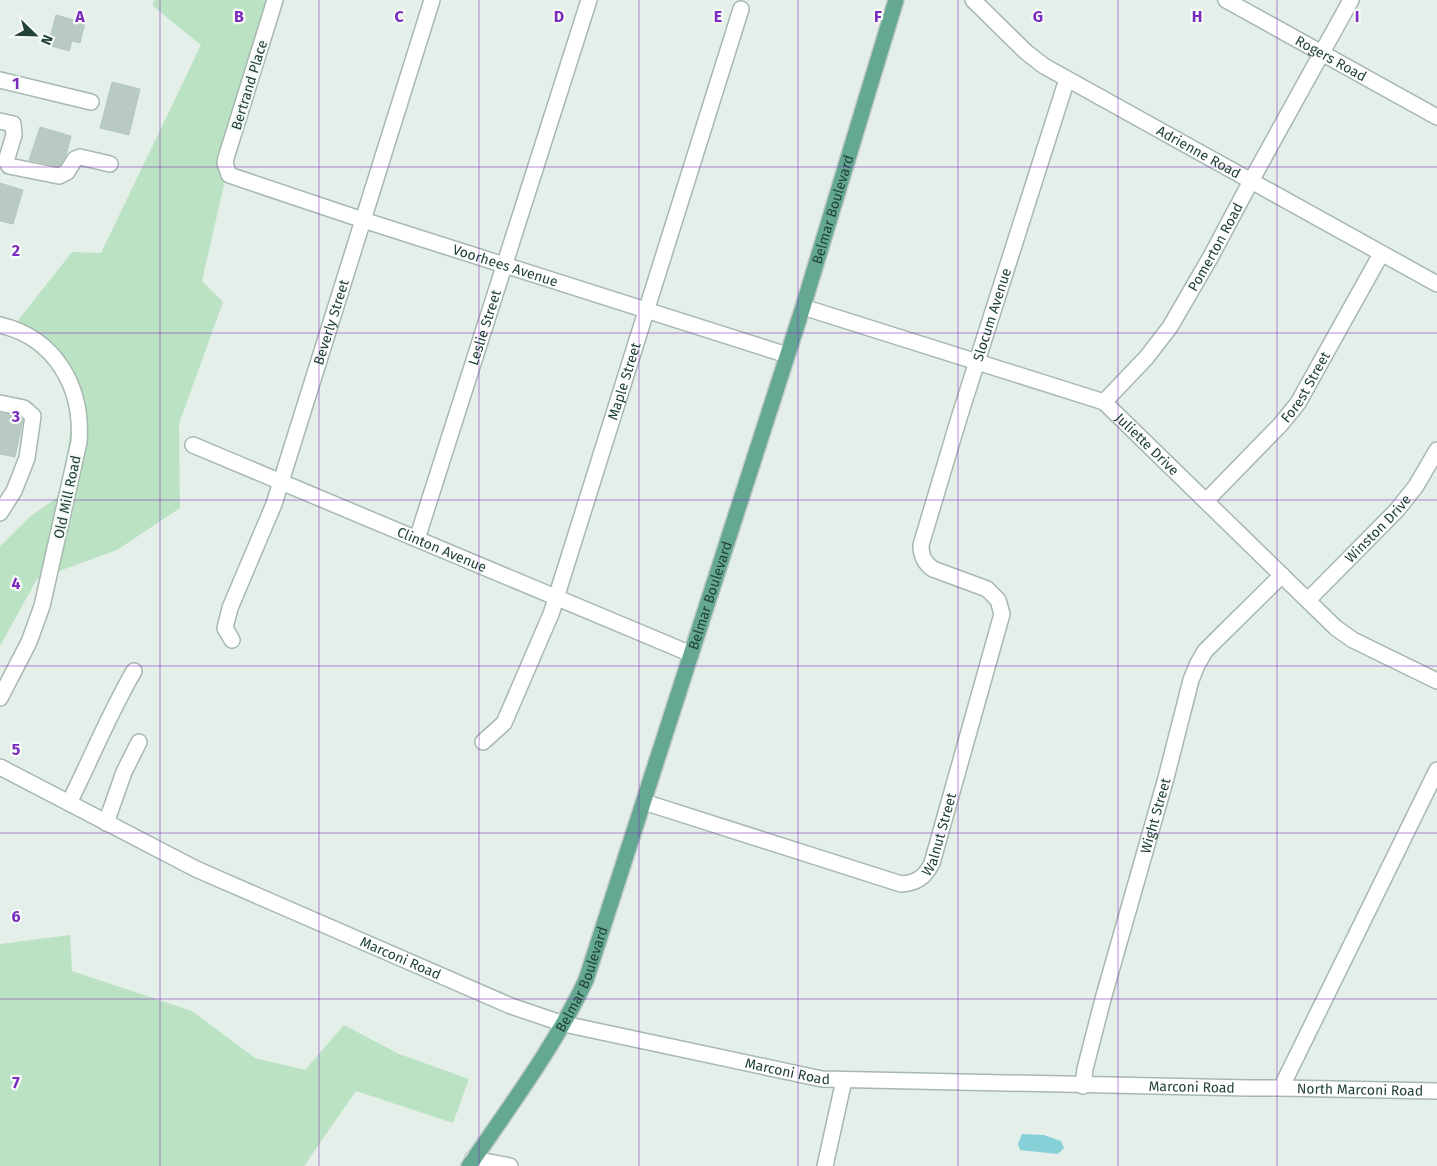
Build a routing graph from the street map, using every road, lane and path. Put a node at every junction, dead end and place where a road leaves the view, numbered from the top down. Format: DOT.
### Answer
graph roads {
  1 [pos="275,0"];
  2 [pos="432,0"];
  3 [pos="589,0"];
  4 [pos="896,0"];
  5 [pos="973,0"];
  6 [pos="1226,0"];
  7 [pos="1351,0"];
  8 [pos="741,9"];
  9 [pos="1322,53"];
  10 [pos="1068,79"];
  11 [pos="0,80"];
  12 [pos="91,102"];
  13 [pos="1437,117"];
  14 [pos="0,121"];
  15 [pos="110,164"];
  16 [pos="226,171"];
  17 [pos="1251,181"];
  18 [pos="363,220"];
  19 [pos="1381,254"];
  20 [pos="505,264"];
  21 [pos="1437,284"];
  22 [pos="803,306"];
  23 [pos="647,310"];
  24 [pos="0,325"];
  25 [pos="787,355"];
  26 [pos="978,362"];
  27 [pos="1104,402"];
  28 [pos="0,403"];
  29 [pos="193,445"];
  30 [pos="1437,450"];
  31 [pos="281,482"];
  32 [pos="1206,500"];
  33 [pos="0,513"];
  34 [pos="417,539"];
  35 [pos="921,552"];
  36 [pos="1282,575"];
  37 [pos="556,598"];
  38 [pos="1308,600"];
  39 [pos="232,640"];
  40 [pos="691,654"];
  41 [pos="134,671"];
  42 [pos="1437,681"];
  43 [pos="0,698"];
  44 [pos="139,742"];
  45 [pos="484,742"];
  46 [pos="0,767"];
  47 [pos="1437,770"];
  48 [pos="644,802"];
  49 [pos="69,803"];
  50 [pos="106,823"];
  51 [pos="564,1024"];
  52 [pos="844,1080"];
  53 [pos="1083,1086"];
  54 [pos="1281,1088"];
  55 [pos="1437,1091"];
  56 [pos="471,1163"];
  57 [pos="510,1166"];
  58 [pos="824,1166"];
  1 -- 16 [label="street, Bertrand Place"];
  2 -- 18 [label="street, Beverly Street"];
  3 -- 20 [label="street, Leslie Street"];
  4 -- 22 [label="main road, Belmar Boulevard"];
  5 -- 10 [label="street, Adrienne Road"];
  6 -- 9 [label="street, Rogers Road"];
  7 -- 9 [label="street, Pomerton Road"];
  8 -- 23 [label="street, Maple Street"];
  9 -- 13 [label="street, Rogers Road"];
  9 -- 17 [label="street, Pomerton Road"];
  10 -- 17 [label="street, Adrienne Road"];
  10 -- 26 [label="street, Slocum Avenue"];
  11 -- 12 [label="street"];
  14 -- 15 [label="street"];
  16 -- 18 [label="street, Voorhees Avenue"];
  17 -- 19 [label="street, Adrienne Road"];
  17 -- 27 [label="street, Pomerton Road"];
  18 -- 20 [label="street, Voorhees Avenue"];
  18 -- 31 [label="street, Beverly Street"];
  19 -- 21 [label="street, Adrienne Road"];
  19 -- 32 [label="street, Forest Street"];
  20 -- 23 [label="street, Voorhees Avenue"];
  20 -- 34 [label="street, Leslie Street"];
  22 -- 25 [label="main road, Belmar Boulevard"];
  22 -- 26 [label="street, Juliette Drive"];
  23 -- 25 [label="street, Voorhees Avenue"];
  23 -- 37 [label="street, Maple Street"];
  24 -- 43 [label="street, Old Mill Road"];
  25 -- 40 [label="main road, Belmar Boulevard"];
  26 -- 27 [label="street, Juliette Drive"];
  26 -- 35 [label="street, Slocum Avenue"];
  27 -- 32 [label="street, Juliette Drive"];
  28 -- 33 [label="street"];
  29 -- 31 [label="street, Clinton Avenue"];
  30 -- 38 [label="street, Winston Drive"];
  31 -- 34 [label="street, Clinton Avenue"];
  31 -- 39 [label="street, Beverly Street"];
  32 -- 36 [label="street, Juliette Drive"];
  34 -- 37 [label="street, Clinton Avenue"];
  35 -- 48 [label="street, Walnut Street"];
  36 -- 38 [label="street, Juliette Drive"];
  36 -- 53 [label="street, Wight Street"];
  37 -- 40 [label="street, Clinton Avenue"];
  37 -- 45 [label="street, Maple Street"];
  38 -- 42 [label="street, Juliette Drive"];
  40 -- 48 [label="main road, Belmar Boulevard"];
  41 -- 49 [label="street"];
  44 -- 50 [label="street"];
  46 -- 49 [label="street, Marconi Road"];
  47 -- 54 [label="street"];
  48 -- 51 [label="main road, Belmar Boulevard"];
  49 -- 50 [label="street, Marconi Road"];
  50 -- 51 [label="street, Marconi Road"];
  51 -- 52 [label="street, Marconi Road"];
  51 -- 56 [label="main road, Belmar Boulevard"];
  52 -- 53 [label="street, Marconi Road"];
  52 -- 58 [label="street"];
  53 -- 54 [label="street, Marconi Road"];
  54 -- 55 [label="street, North Marconi Road"];
  56 -- 57 [label="street"];
}
